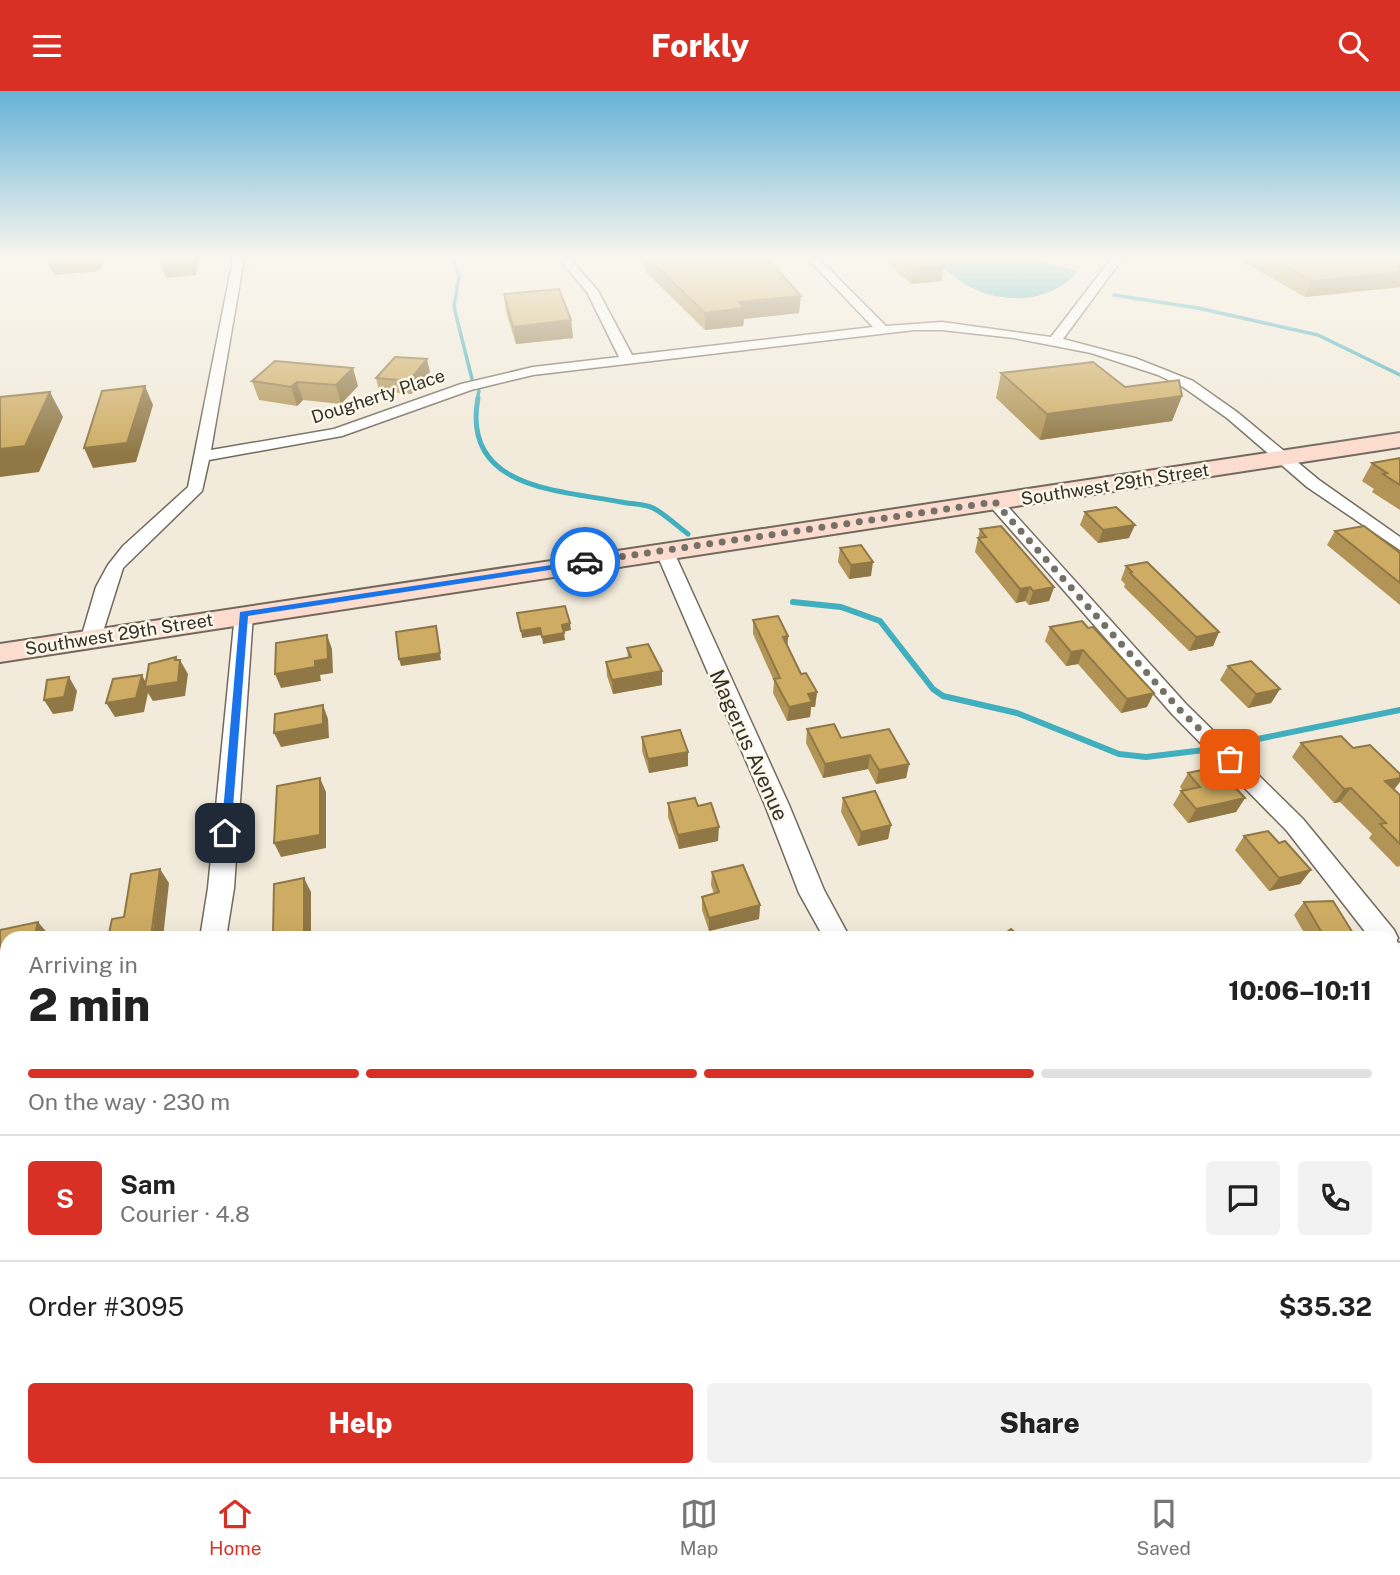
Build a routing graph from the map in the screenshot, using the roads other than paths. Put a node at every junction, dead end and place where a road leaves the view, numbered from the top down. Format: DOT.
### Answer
graph roads {
  1 [pos="227,324"];
  2 [pos="609,324"];
  3 [pos="877,324"];
  4 [pos="1068,324"];
  5 [pos="883,330"];
  6 [pos="1053,343"];
  7 [pos="627,359"];
  8 [pos="1400,440"];
  9 [pos="203,456"];
  10 [pos="1284,458"];
  11 [pos="995,502"];
  12 [pos="1400,545"];
  13 [pos="664,550"];
  14 [pos="244,614"];
  15 [pos="91,638"];
  16 [pos="0,653"];
  17 [pos="1209,739"];
  18 [pos="1230,759"];
  19 [pos="214,931"];
  20 [pos="833,931"];
  21 [pos="1379,931"];
  1 -- 9 [label="street"];
  2 -- 7 [label="street"];
  3 -- 5 [label="street"];
  4 -- 6 [label="street"];
  5 -- 6 [label="street, Dougherty Place"];
  5 -- 7 [label="street, Dougherty Place"];
  6 -- 10 [label="street, Dougherty Place"];
  7 -- 9 [label="street, Dougherty Place"];
  8 -- 10 [label="street, Southwest 29th Street"];
  9 -- 15 [label="street"];
  10 -- 11 [label="street, Southwest 29th Street"];
  10 -- 12 [label="street, Dougherty Place"];
  11 -- 13 [label="street, Southwest 29th Street"];
  11 -- 17 [label="street"];
  13 -- 14 [label="street, Southwest 29th Street"];
  13 -- 20 [label="street, Magerus Avenue"];
  14 -- 15 [label="street, Southwest 29th Street"];
  14 -- 19 [label="street"];
  15 -- 16 [label="street, Southwest 29th Street"];
  17 -- 18 [label="street"];
  18 -- 21 [label="street"];
}
